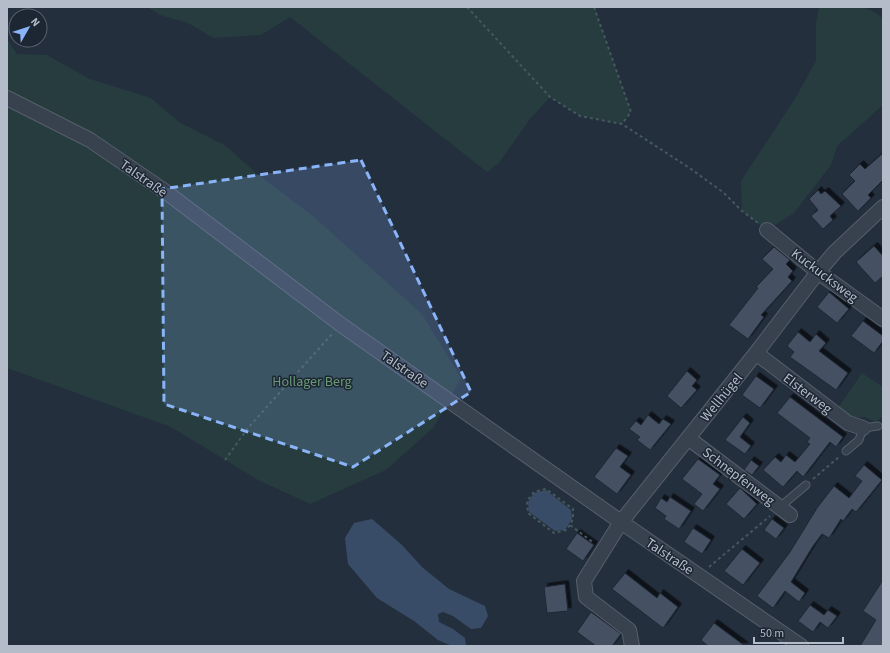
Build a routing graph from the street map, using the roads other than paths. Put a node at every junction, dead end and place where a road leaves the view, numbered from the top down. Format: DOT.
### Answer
graph roads {
  1 [pos="7,98"];
  2 [pos="883,207"];
  3 [pos="767,230"];
  4 [pos="818,272"];
  5 [pos="883,319"];
  6 [pos="756,353"];
  7 [pos="878,426"];
  8 [pos="863,428"];
  9 [pos="688,438"];
  10 [pos="846,452"];
  11 [pos="806,486"];
  12 [pos="785,511"];
  13 [pos="621,522"];
  14 [pos="632,646"];
  15 [pos="801,646"];
  1 -- 13 [label="street, Talstraße"];
  2 -- 4 [label="street, Wellhügel"];
  3 -- 4 [label="street, Kuckucksweg"];
  4 -- 5 [label="street, Kuckucksweg"];
  4 -- 6 [label="street, Wellhügel"];
  6 -- 8 [label="street, Elsterweg"];
  6 -- 9 [label="street, Wellhügel"];
  7 -- 8 [label="lane"];
  8 -- 10 [label="lane"];
  9 -- 12 [label="street, Schnepfenweg"];
  9 -- 13 [label="street, Wellhügel"];
  11 -- 12 [label="lane"];
  13 -- 14 [label="street, Wellhügel"];
  13 -- 15 [label="street, Talstraße"];
}
